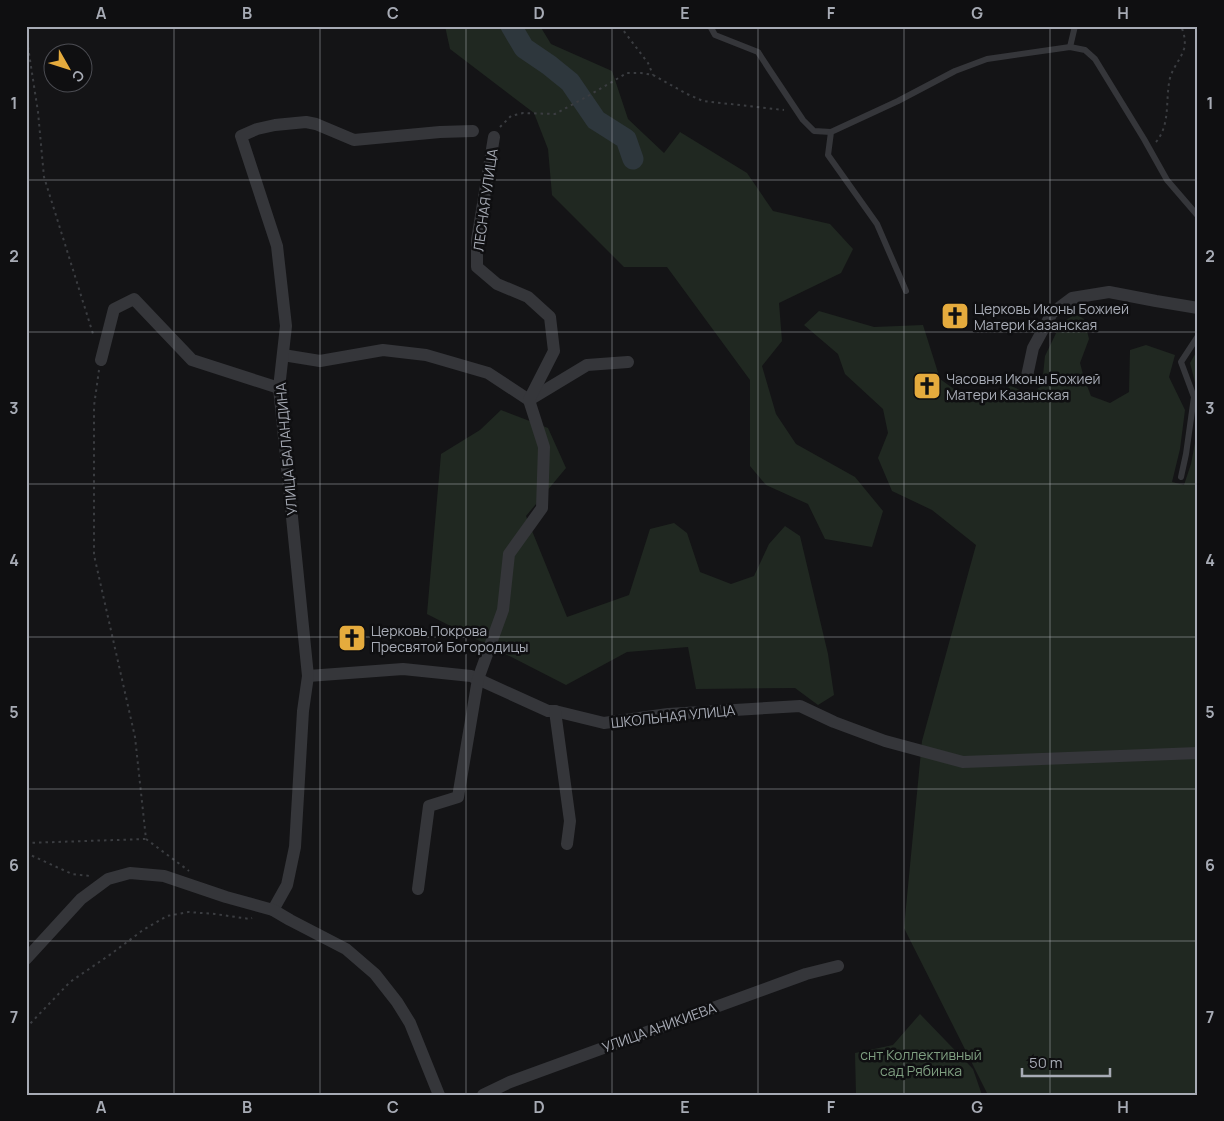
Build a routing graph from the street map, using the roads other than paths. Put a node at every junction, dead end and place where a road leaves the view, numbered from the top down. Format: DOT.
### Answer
graph roads {
  1 [pos="710,26"];
  2 [pos="1075,26"];
  3 [pos="1070,47"];
  4 [pos="473,131"];
  5 [pos="831,132"];
  6 [pos="494,137"];
  7 [pos="1198,216"];
  8 [pos="906,291"];
  9 [pos="1198,308"];
  10 [pos="1198,336"];
  11 [pos="283,355"];
  12 [pos="101,360"];
  13 [pos="628,362"];
  14 [pos="1027,376"];
  15 [pos="279,388"];
  16 [pos="529,400"];
  17 [pos="1181,477"];
  18 [pos="308,676"];
  19 [pos="478,679"];
  20 [pos="555,711"];
  21 [pos="1198,753"];
  22 [pos="567,844"];
  23 [pos="418,889"];
  24 [pos="273,910"];
  25 [pos="26,960"];
  26 [pos="838,966"];
  27 [pos="436,1092"];
  28 [pos="483,1095"];
  1 -- 5 [label="lane"];
  2 -- 3 [label="lane"];
  3 -- 5 [label="lane"];
  3 -- 7 [label="lane"];
  4 -- 11 [label="street, УЛИЦА БАЛАНДИНА"];
  5 -- 8 [label="lane"];
  6 -- 16 [label="street, ЛЕСНАЯ УЛИЦА"];
  9 -- 14 [label="street"];
  10 -- 17 [label="lane"];
  11 -- 15 [label="street, УЛИЦА БАЛАНДИНА"];
  11 -- 16 [label="street"];
  12 -- 15 [label="street"];
  13 -- 16 [label="street"];
  15 -- 18 [label="street, УЛИЦА БАЛАНДИНА"];
  16 -- 19 [label="street"];
  18 -- 19 [label="street, ШКОЛЬНАЯ УЛИЦА"];
  18 -- 24 [label="street, УЛИЦА БАЛАНДИНА"];
  19 -- 20 [label="street, ШКОЛЬНАЯ УЛИЦА"];
  19 -- 23 [label="street"];
  20 -- 21 [label="street, ШКОЛЬНАЯ УЛИЦА"];
  20 -- 22 [label="street"];
  24 -- 25 [label="street"];
  24 -- 27 [label="street"];
  26 -- 28 [label="street, УЛИЦА АНИКИЕВА"];
}
